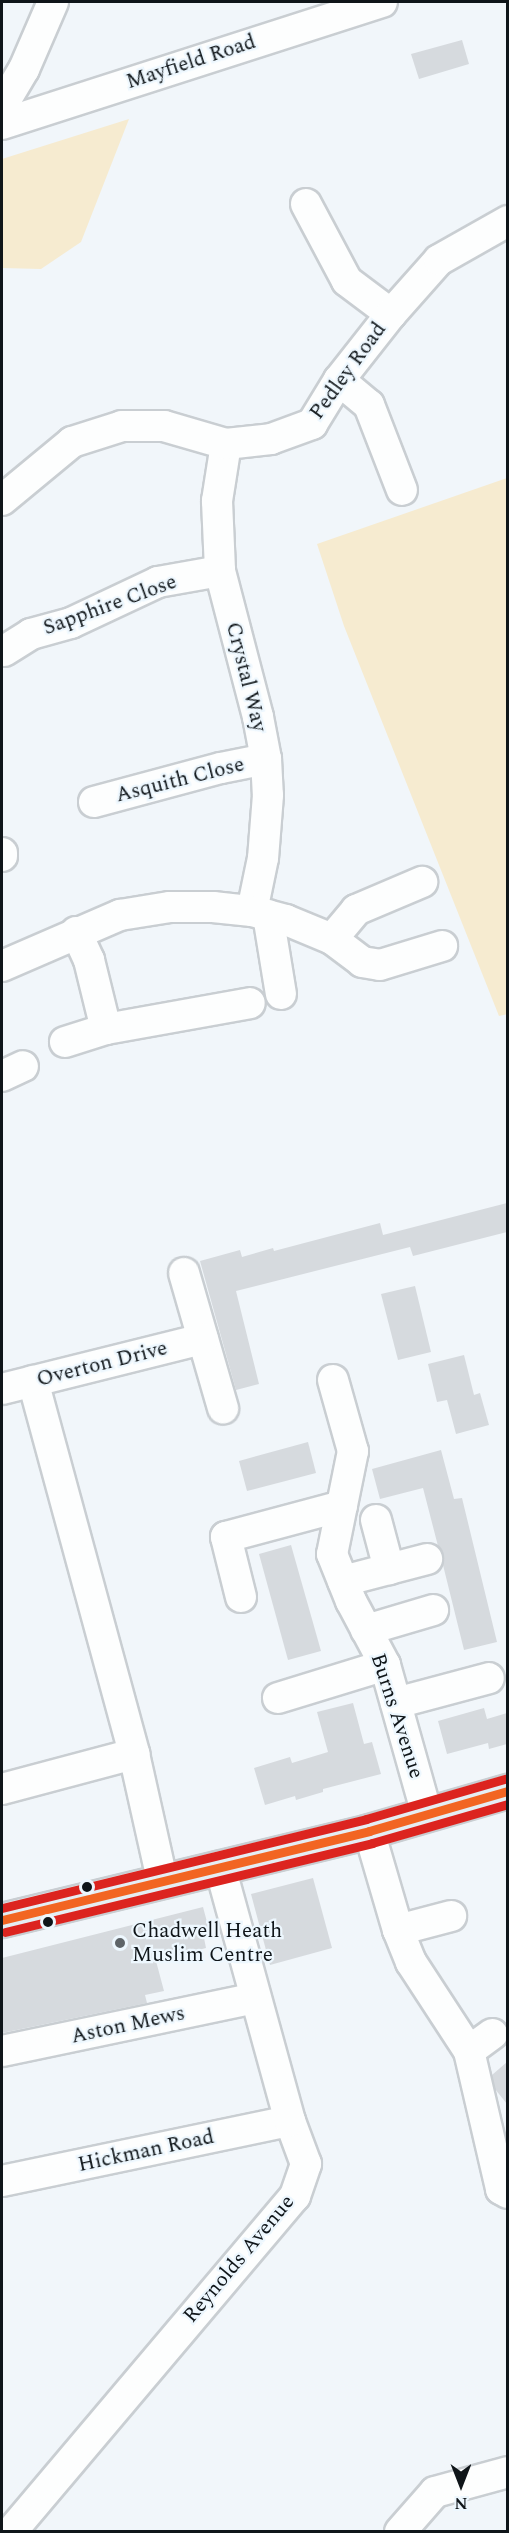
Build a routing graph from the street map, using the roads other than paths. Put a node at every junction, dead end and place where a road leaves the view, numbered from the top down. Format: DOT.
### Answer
graph roads {
  1 [pos="53,2"];
  2 [pos="382,2"];
  3 [pos="344,7"];
  4 [pos="2,106"];
  5 [pos="2,124"];
  6 [pos="306,204"];
  7 [pos="507,221"];
  8 [pos="391,314"];
  9 [pos="339,380"];
  10 [pos="226,444"];
  11 [pos="402,490"];
  12 [pos="2,500"];
  13 [pos="220,571"];
  14 [pos="4,651"];
  15 [pos="266,759"];
  16 [pos="94,802"];
  17 [pos="422,882"];
  18 [pos="260,913"];
  19 [pos="76,932"];
  20 [pos="332,939"];
  21 [pos="442,946"];
  22 [pos="2,966"];
  23 [pos="281,994"];
  24 [pos="250,1003"];
  25 [pos="106,1029"];
  26 [pos="65,1042"];
  27 [pos="184,1273"];
  28 [pos="203,1339"];
  29 [pos="333,1380"];
  30 [pos="33,1381"];
  31 [pos="2,1389"];
  32 [pos="223,1408"];
  33 [pos="342,1506"];
  34 [pos="376,1520"];
  35 [pos="427,1559"];
  36 [pos="389,1569"];
  37 [pos="343,1581"];
  38 [pos="241,1597"];
  39 [pos="433,1610"];
  40 [pos="366,1630"];
  41 [pos="385,1665"];
  42 [pos="489,1678"];
  43 [pos="278,1698"];
  44 [pos="396,1703"];
  45 [pos="134,1754"];
  46 [pos="2,1789"];
  47 [pos="507,1791"];
  48 [pos="427,1814"];
  49 [pos="369,1831"];
  50 [pos="220,1866"];
  51 [pos="162,1880"];
  52 [pos="451,1916"];
  53 [pos="2,1920"];
  54 [pos="398,1930"];
  55 [pos="255,1998"];
  56 [pos="2,2051"];
  57 [pos="478,2090"];
  58 [pos="290,2121"];
  59 [pos="507,2122"];
  60 [pos="2,2181"];
  61 [pos="507,2193"];
  62 [pos="507,2472"];
  63 [pos="13,2529"];
  64 [pos="400,2532"];
  1 -- 4 [label="street"];
  2 -- 3 [label="street, Mayfield Road"];
  3 -- 5 [label="street, Mayfield Road"];
  6 -- 8 [label="street"];
  7 -- 8 [label="street, Pedley Road"];
  8 -- 9 [label="street, Pedley Road"];
  9 -- 10 [label="street, Pedley Road"];
  9 -- 11 [label="street"];
  10 -- 12 [label="street, Pedley Road"];
  10 -- 13 [label="street, Crystal Way"];
  13 -- 14 [label="street, Sapphire Close"];
  13 -- 15 [label="street, Crystal Way"];
  15 -- 16 [label="street, Asquith Close"];
  15 -- 18 [label="street, Crystal Way"];
  17 -- 20 [label="street"];
  18 -- 19 [label="street"];
  18 -- 20 [label="street"];
  18 -- 23 [label="street"];
  19 -- 22 [label="street"];
  19 -- 25 [label="street"];
  20 -- 21 [label="street"];
  24 -- 25 [label="street"];
  25 -- 26 [label="street"];
  27 -- 28 [label="street"];
  28 -- 30 [label="street, Overton Drive"];
  28 -- 32 [label="street"];
  29 -- 33 [label="street, Burns Avenue"];
  30 -- 31 [label="street, Overton Drive"];
  30 -- 45 [label="street"];
  33 -- 37 [label="street, Burns Avenue"];
  33 -- 38 [label="street"];
  34 -- 36 [label="street"];
  35 -- 36 [label="street"];
  36 -- 37 [label="street"];
  37 -- 40 [label="street, Burns Avenue"];
  39 -- 40 [label="street"];
  40 -- 41 [label="street, Burns Avenue"];
  41 -- 43 [label="street"];
  41 -- 44 [label="street, Burns Avenue"];
  42 -- 44 [label="street"];
  44 -- 48 [label="street, Burns Avenue"];
  45 -- 46 [label="street"];
  45 -- 51 [label="street"];
  47 -- 48 [label="main road"];
  48 -- 49 [label="main road"];
  49 -- 50 [label="main road"];
  49 -- 54 [label="street"];
  50 -- 51 [label="main road"];
  50 -- 55 [label="street, Reynolds Avenue"];
  51 -- 53 [label="main road"];
  52 -- 54 [label="street"];
  54 -- 57 [label="street"];
  55 -- 56 [label="street, Aston Mews"];
  55 -- 58 [label="street, Reynolds Avenue"];
  57 -- 59 [label="street"];
  57 -- 61 [label="street"];
  58 -- 60 [label="street, Hickman Road"];
  58 -- 63 [label="street, Reynolds Avenue"];
  62 -- 64 [label="street"];
}
